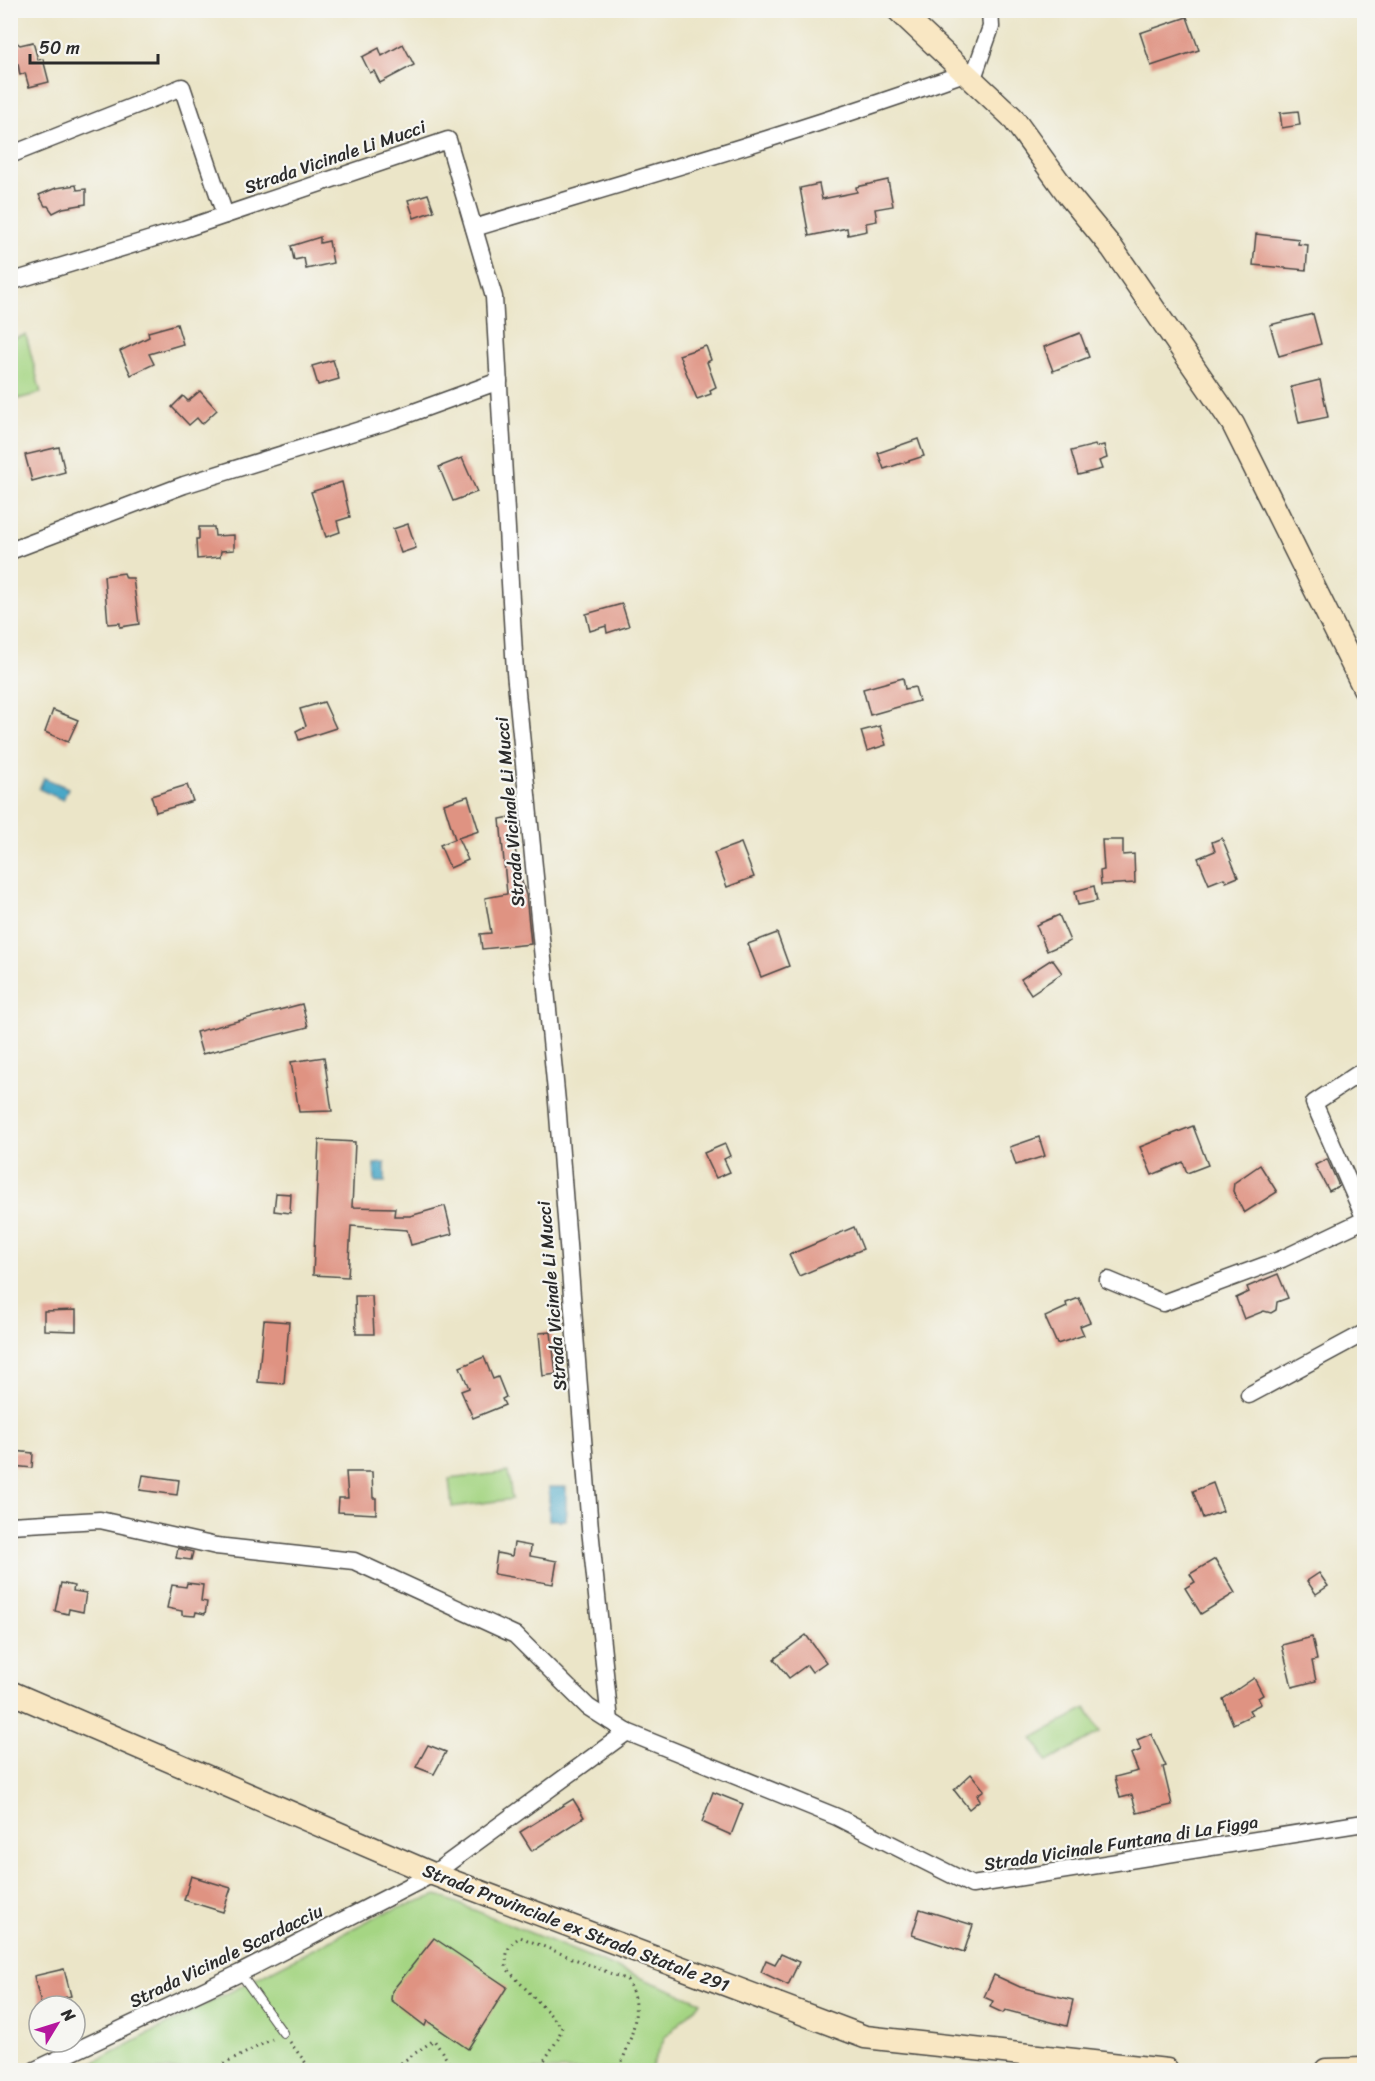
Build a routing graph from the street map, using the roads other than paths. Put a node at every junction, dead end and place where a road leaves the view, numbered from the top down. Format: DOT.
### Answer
graph roads {
  1 [pos="898,10"];
  2 [pos="990,10"];
  3 [pos="970,75"];
  4 [pos="10,155"];
  5 [pos="225,215"];
  6 [pos="474,228"];
  7 [pos="10,282"];
  8 [pos="499,381"];
  9 [pos="10,551"];
  10 [pos="1365,688"];
  11 [pos="1365,1070"];
  12 [pos="1365,1218"];
  13 [pos="1108,1280"];
  14 [pos="1365,1333"];
  15 [pos="1249,1395"];
  16 [pos="10,1525"];
  17 [pos="10,1692"];
  18 [pos="610,1721"];
  19 [pos="627,1732"];
  20 [pos="1365,1823"];
  21 [pos="433,1874"];
  22 [pos="240,1973"];
  23 [pos="283,2033"];
  24 [pos="1365,2069"];
  25 [pos="35,2070"];
  26 [pos="1167,2070"];
  27 [pos="1326,2070"];
  1 -- 3 [label="street"];
  2 -- 3 [label="street"];
  3 -- 6 [label="street"];
  3 -- 10 [label="street"];
  4 -- 5 [label="street, Strada Vicinale Li Mucci"];
  5 -- 6 [label="street, Strada Vicinale Li Mucci"];
  5 -- 7 [label="street, Strada Vicinale Li Mucci"];
  6 -- 8 [label="street, Strada Vicinale Li Mucci"];
  8 -- 9 [label="street"];
  8 -- 18 [label="street, Strada Vicinale Li Mucci"];
  11 -- 12 [label="street"];
  12 -- 13 [label="street"];
  14 -- 15 [label="street"];
  16 -- 18 [label="street, Strada Vicinale Funtana di La Figga"];
  17 -- 21 [label="street, Strada Provinciale ex Strada Statale 291"];
  18 -- 19 [label="street, Strada Vicinale Funtana di La Figga"];
  19 -- 20 [label="street, Strada Vicinale Funtana di La Figga"];
  19 -- 21 [label="street"];
  21 -- 22 [label="street, Strada Vicinale Scardacciu"];
  21 -- 26 [label="street, Strada Provinciale ex Strada Statale 291"];
  22 -- 23 [label="lane"];
  22 -- 25 [label="street, Strada Vicinale Scardacciu"];
  24 -- 27 [label="street"];
}
